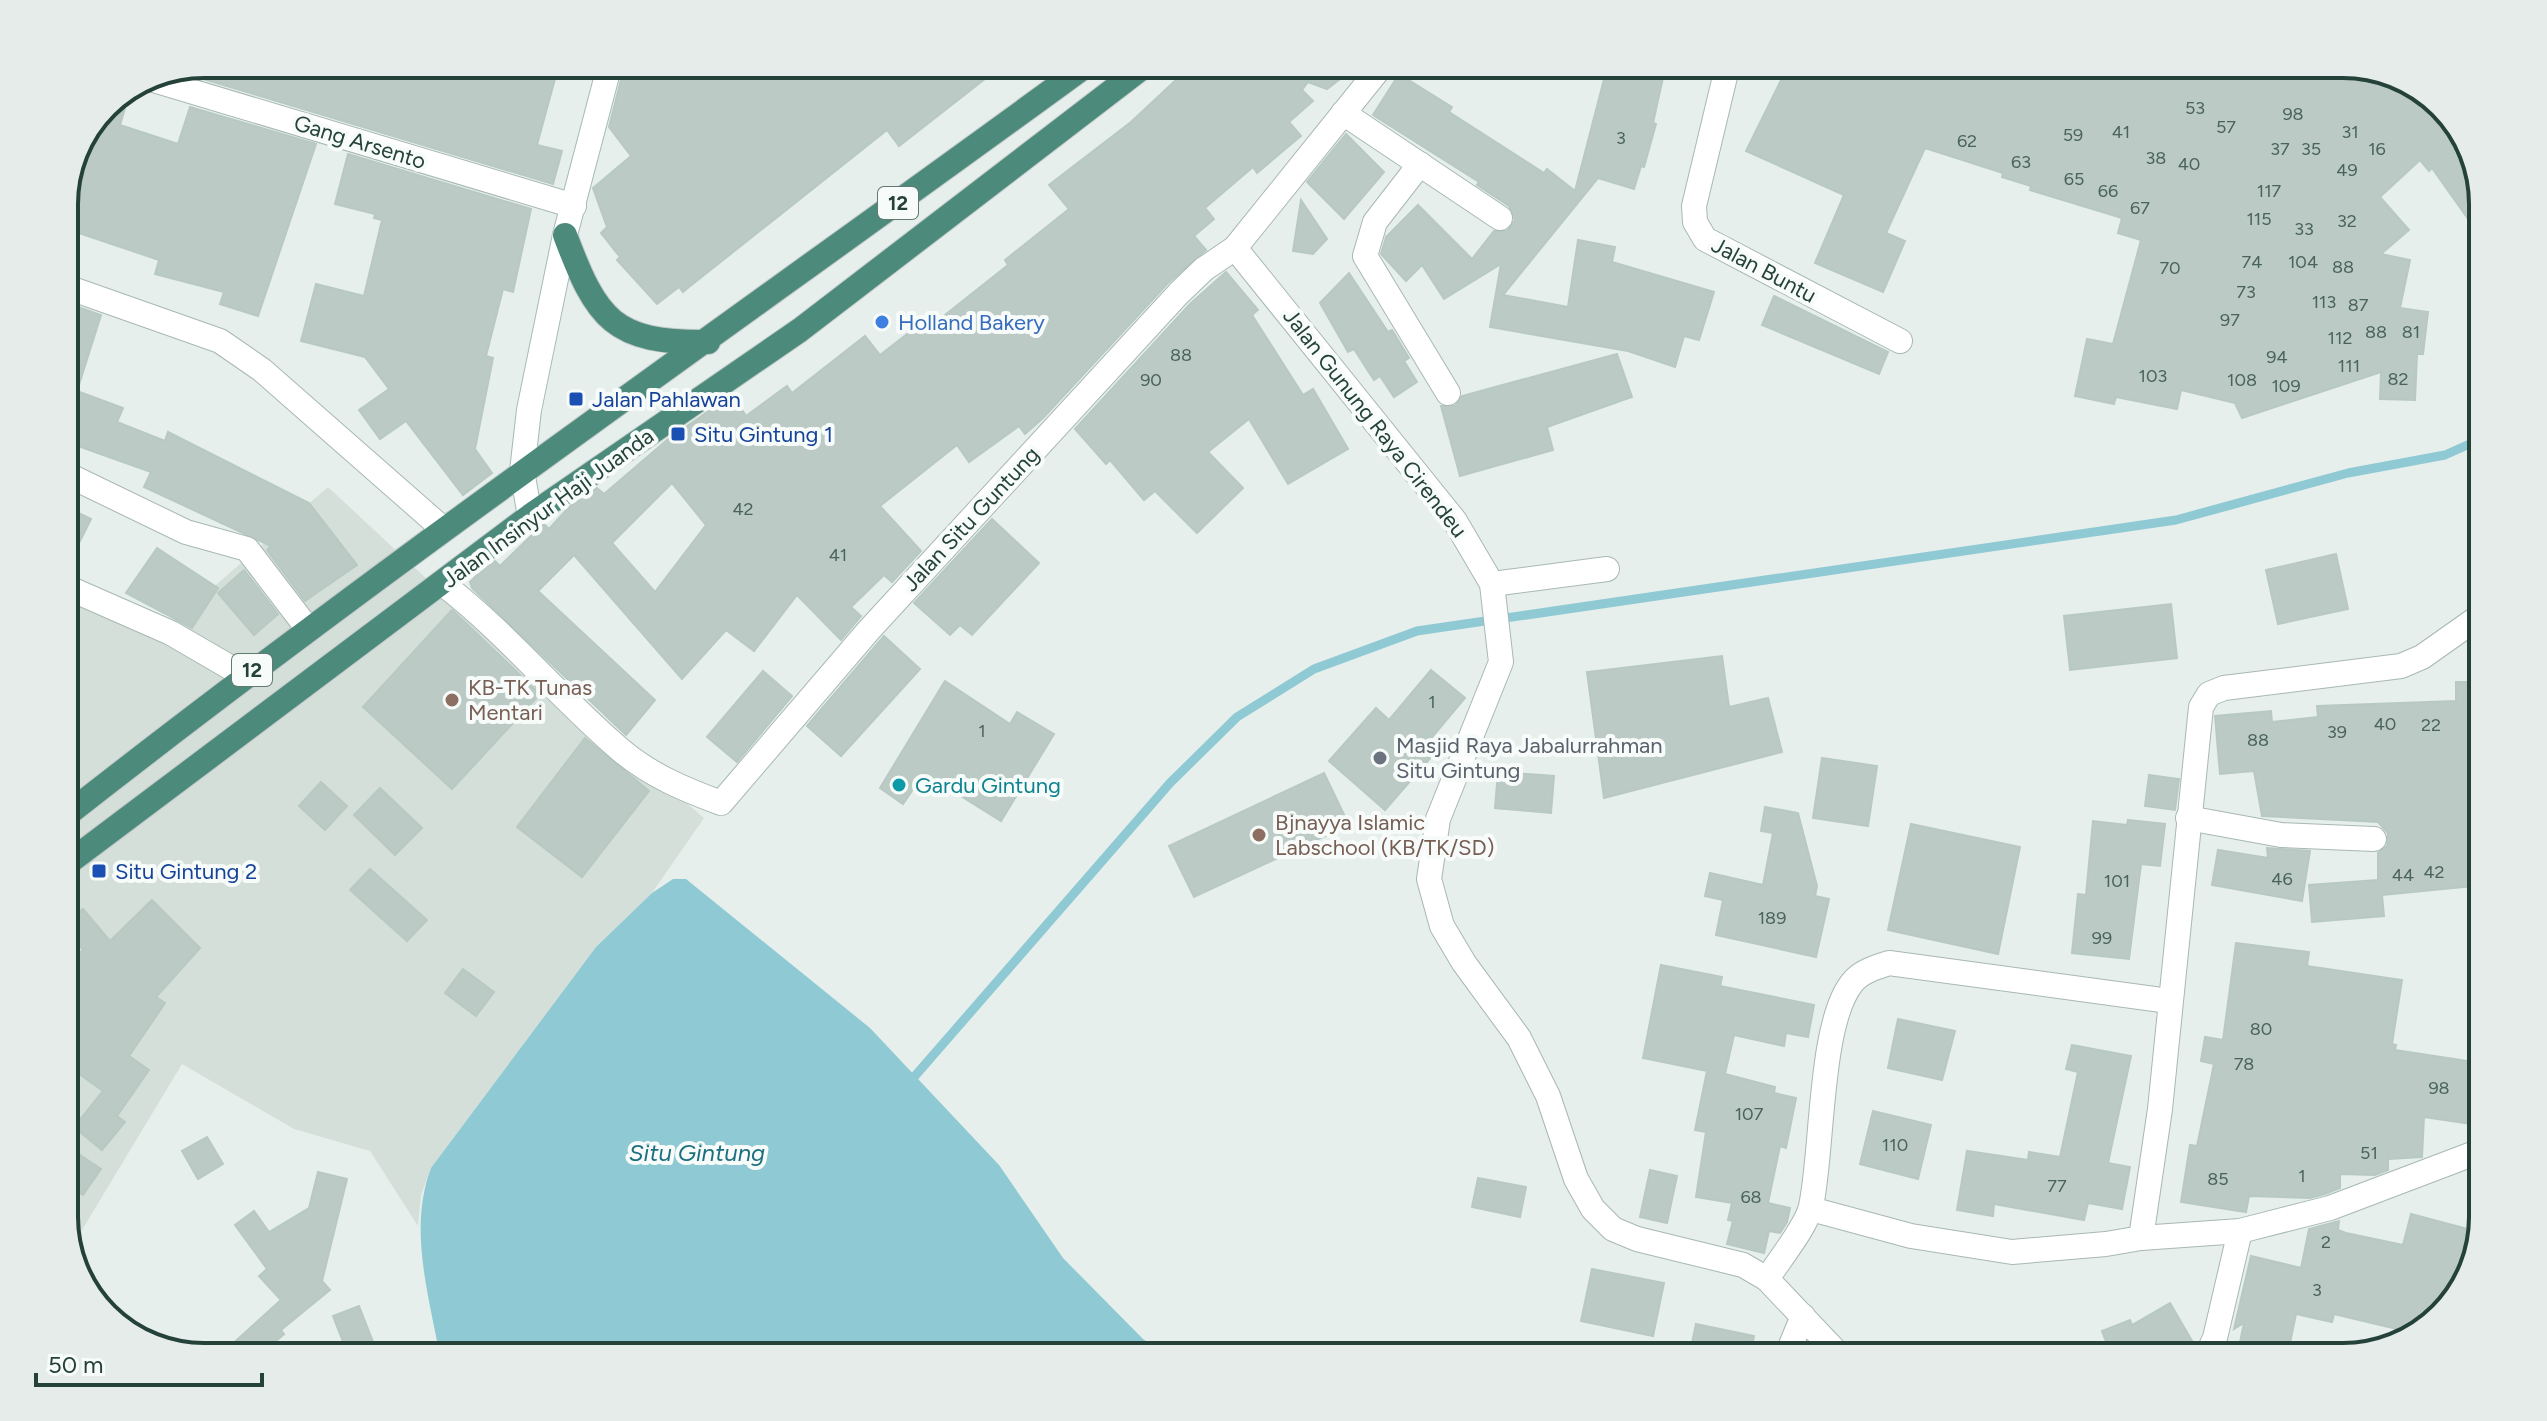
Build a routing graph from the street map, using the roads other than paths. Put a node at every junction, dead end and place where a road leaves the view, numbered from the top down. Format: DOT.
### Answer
graph roads {
  1 [pos="606,78"];
  2 [pos="1069,78"];
  3 [pos="1129,78"];
  4 [pos="1372,78"];
  5 [pos="1725,78"];
  6 [pos="167,84"];
  7 [pos="1343,113"];
  8 [pos="1420,164"];
  9 [pos="574,206"];
  10 [pos="1500,218"];
  11 [pos="565,235"];
  12 [pos="1235,248"];
  13 [pos="78,291"];
  14 [pos="1900,341"];
  15 [pos="708,342"];
  16 [pos="1448,393"];
  17 [pos="522,471"];
  18 [pos="78,480"];
  19 [pos="530,516"];
  20 [pos="442,528"];
  21 [pos="1607,569"];
  22 [pos="443,584"];
  23 [pos="1493,590"];
  24 [pos="78,592"];
  25 [pos="2469,624"];
  26 [pos="308,629"];
  27 [pos="245,676"];
  28 [pos="78,806"];
  29 [pos="2188,818"];
  30 [pos="2374,839"];
  31 [pos="78,856"];
  32 [pos="2169,1001"];
  33 [pos="2469,1155"];
  34 [pos="1811,1209"];
  35 [pos="2240,1231"];
  36 [pos="2141,1238"];
  37 [pos="1767,1279"];
  38 [pos="1803,1316"];
  39 [pos="1792,1343"];
  40 [pos="1828,1343"];
  41 [pos="2213,1343"];
  1 -- 9 [label="street"];
  2 -- 15 [label="highway, Jalan Insinyur Haji Juanda / 12"];
  3 -- 19 [label="highway, Jalan Insinyur Haji Juanda / 12"];
  4 -- 7 [label="street"];
  5 -- 14 [label="street, Jalan Buntu"];
  6 -- 9 [label="street, Gang Arsento"];
  7 -- 8 [label="street"];
  7 -- 12 [label="street"];
  8 -- 10 [label="street"];
  8 -- 16 [label="street"];
  9 -- 11 [label="street"];
  11 -- 15 [label="highway"];
  11 -- 17 [label="street"];
  12 -- 22 [label="street, Jalan Situ Guntung"];
  12 -- 23 [label="street, Jalan Gunung Raya Cirendeu"];
  13 -- 20 [label="street"];
  15 -- 17 [label="highway, Jalan Insinyur Haji Juanda / 12"];
  17 -- 19 [label="street"];
  17 -- 20 [label="highway, Jalan Insinyur Haji Juanda / 12"];
  18 -- 26 [label="street"];
  19 -- 22 [label="highway, Jalan Insinyur Haji Juanda / 12"];
  20 -- 26 [label="highway, Jalan Insinyur Haji Juanda / 12"];
  21 -- 23 [label="street"];
  22 -- 31 [label="highway, Jalan Insinyur Haji Juanda / 12"];
  23 -- 37 [label="street, Jalan Gunung Raya Cirendeu"];
  24 -- 27 [label="street"];
  25 -- 29 [label="street"];
  26 -- 27 [label="highway, Jalan Insinyur Haji Juanda / 12"];
  27 -- 28 [label="highway, Jalan Insinyur Haji Juanda / 12"];
  29 -- 30 [label="street"];
  29 -- 32 [label="street"];
  32 -- 34 [label="street"];
  32 -- 36 [label="street"];
  33 -- 35 [label="street"];
  34 -- 36 [label="street"];
  34 -- 37 [label="street"];
  35 -- 36 [label="street"];
  35 -- 41 [label="street"];
  37 -- 38 [label="street, Jalan Gunung Raya Cirendeu"];
  38 -- 39 [label="street"];
  38 -- 40 [label="street, Jalan Gunung Raya Cirendeu"];
}
